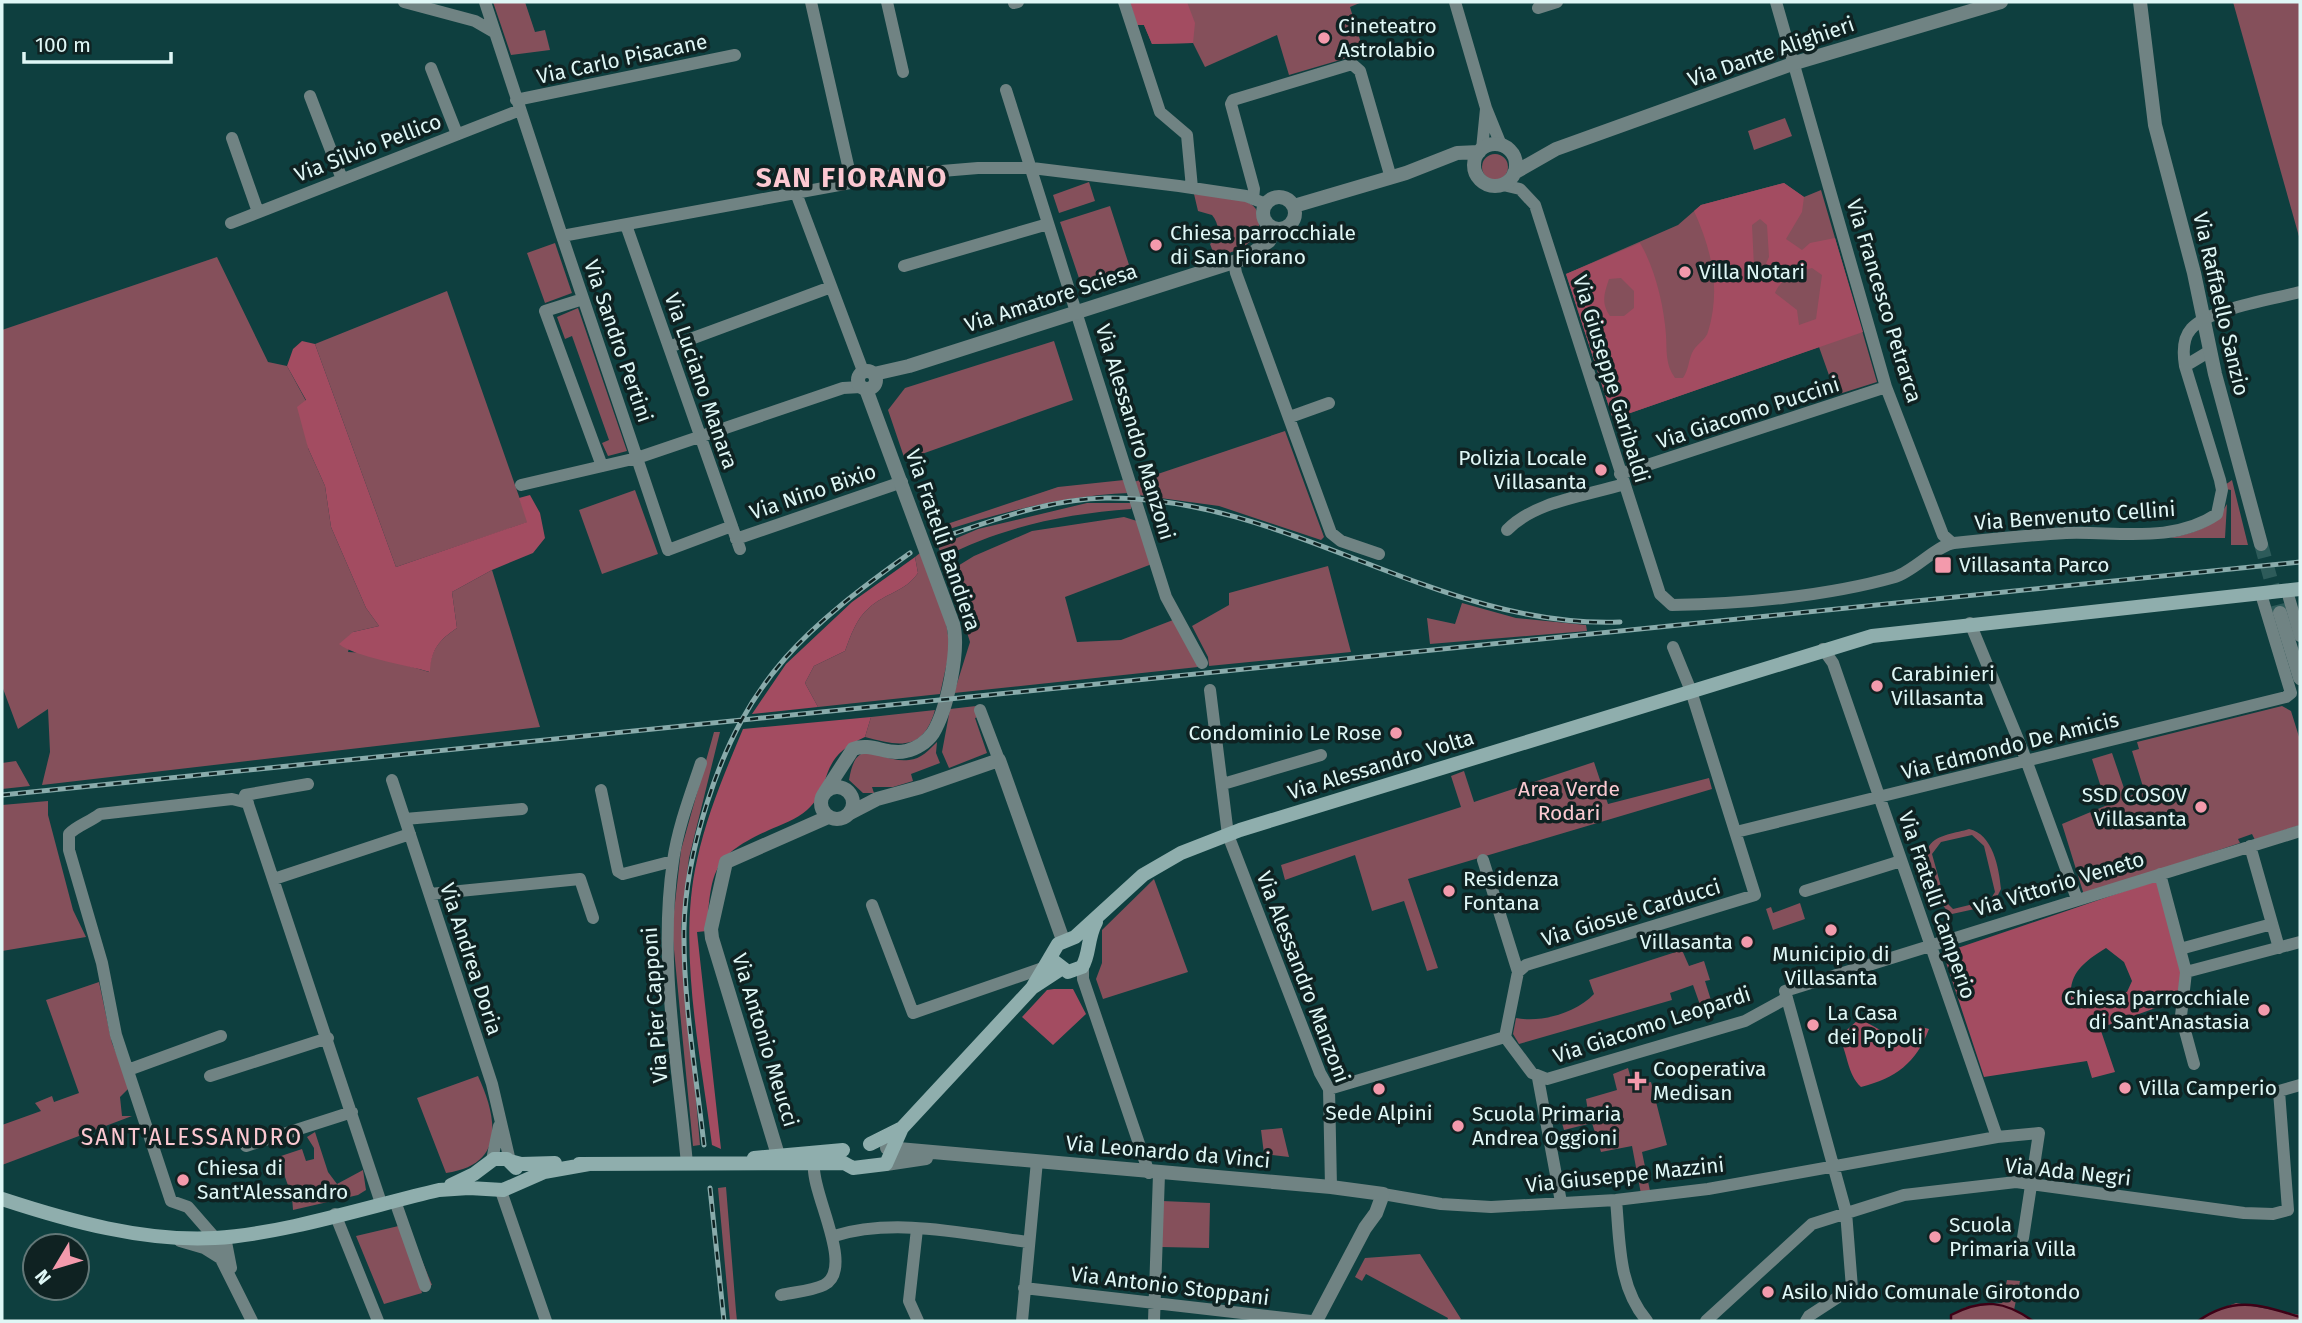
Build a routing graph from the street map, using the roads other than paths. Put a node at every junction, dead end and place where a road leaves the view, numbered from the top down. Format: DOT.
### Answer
graph roads {
  1 [pos="404,2"];
  2 [pos="485,2"];
  3 [pos="811,2"];
  4 [pos="887,2"];
  5 [pos="1124,2"];
  6 [pos="1455,2"];
  7 [pos="1557,2"];
  8 [pos="1776,2"];
  9 [pos="2001,2"];
  10 [pos="2132,2"];
  11 [pos="2140,2"];
  12 [pos="1538,8"];
  13 [pos="494,32"];
  14 [pos="734,55"];
  15 [pos="1795,63"];
  16 [pos="431,68"];
  17 [pos="903,72"];
  18 [pos="2148,72"];
  19 [pos="1006,90"];
  20 [pos="310,96"];
  21 [pos="518,105"];
  22 [pos="1486,108"];
  23 [pos="457,134"];
  24 [pos="232,138"];
  25 [pos="1506,149"];
  26 [pos="1556,149"];
  27 [pos="1480,151"];
  28 [pos="1440,162"];
  29 [pos="1032,168"];
  30 [pos="1475,169"];
  31 [pos="1514,173"];
  32 [pos="1391,178"];
  33 [pos="342,179"];
  34 [pos="852,183"];
  35 [pos="1503,185"];
  36 [pos="1192,188"];
  37 [pos="796,193"];
  38 [pos="1259,202"];
  39 [pos="1294,206"];
  40 [pos="258,212"];
  41 [pos="231,223"];
  42 [pos="1048,224"];
  43 [pos="626,225"];
  44 [pos="1276,229"];
  45 [pos="562,236"];
  46 [pos="1234,261"];
  47 [pos="904,266"];
  48 [pos="831,287"];
  49 [pos="2300,292"];
  50 [pos="583,299"];
  51 [pos="1077,312"];
  52 [pos="2204,318"];
  53 [pos="669,347"];
  54 [pos="2210,351"];
  55 [pos="2185,366"];
  56 [pos="867,381"];
  57 [pos="1886,387"];
  58 [pos="1329,403"];
  59 [pos="1290,417"];
  60 [pos="700,436"];
  61 [pos="637,458"];
  62 [pos="602,466"];
  63 [pos="1622,479"];
  64 [pos="902,482"];
  65 [pos="522,485"];
  66 [pos="732,526"];
  67 [pos="1507,530"];
  68 [pos="1952,542"];
  69 [pos="738,544"];
  70 [pos="2261,544"];
  71 [pos="1380,554"];
  72 [pos="2293,590"];
  73 [pos="2261,594"];
  74 [pos="1665,602"];
  75 [pos="2280,613"];
  76 [pos="1970,623"];
  77 [pos="2300,636"];
  78 [pos="1673,647"];
  79 [pos="1823,649"];
  80 [pos="1202,663"];
  81 [pos="2300,678"];
  82 [pos="1210,690"];
  83 [pos="1691,691"];
  84 [pos="980,710"];
  85 [pos="1321,755"];
  86 [pos="999,760"];
  87 [pos="2026,762"];
  88 [pos="701,763"];
  89 [pos="839,771"];
  90 [pos="392,780"];
  91 [pos="309,784"];
  92 [pos="1223,784"];
  93 [pos="601,790"];
  94 [pos="825,792"];
  95 [pos="849,793"];
  96 [pos="1879,798"];
  97 [pos="877,799"];
  98 [pos="248,803"];
  99 [pos="522,809"];
  100 [pos="850,813"];
  101 [pos="828,817"];
  102 [pos="405,819"];
  103 [pos="2300,831"];
  104 [pos="1736,832"];
  105 [pos="410,834"];
  106 [pos="1228,835"];
  107 [pos="2250,846"];
  108 [pos="1483,860"];
  109 [pos="673,861"];
  110 [pos="1901,861"];
  111 [pos="2161,874"];
  112 [pos="274,879"];
  113 [pos="1805,891"];
  114 [pos="430,894"];
  115 [pos="2077,899"];
  116 [pos="872,905"];
  117 [pos="1101,914"];
  118 [pos="593,918"];
  119 [pos="2272,924"];
  120 [pos="1063,943"];
  121 [pos="1930,943"];
  122 [pos="2300,943"];
  123 [pos="2279,948"];
  124 [pos="1086,949"];
  125 [pos="2180,949"];
  126 [pos="1083,966"];
  127 [pos="1043,968"];
  128 [pos="1061,969"];
  129 [pos="1518,972"];
  130 [pos="2186,972"];
  131 [pos="1830,976"];
  132 [pos="1013,977"];
  133 [pos="1030,990"];
  134 [pos="1786,994"];
  135 [pos="221,1036"];
  136 [pos="1505,1037"];
  137 [pos="328,1038"];
  138 [pos="2194,1064"];
  139 [pos="128,1070"];
  140 [pos="210,1076"];
  141 [pos="1538,1077"];
  142 [pos="2300,1085"];
  143 [pos="1329,1089"];
  144 [pos="352,1112"];
  145 [pos="499,1112"];
  146 [pos="902,1128"];
  147 [pos="1997,1136"];
  148 [pos="870,1144"];
  149 [pos="246,1146"];
  150 [pos="889,1154"];
  151 [pos="778,1155"];
  152 [pos="843,1156"];
  153 [pos="814,1159"];
  154 [pos="510,1161"];
  155 [pos="1037,1161"];
  156 [pos="490,1162"];
  157 [pos="589,1164"];
  158 [pos="690,1164"];
  159 [pos="1833,1165"];
  160 [pos="1154,1174"];
  161 [pos="2033,1185"];
  162 [pos="1331,1187"];
  163 [pos="502,1189"];
  164 [pos="439,1190"];
  165 [pos="1377,1193"];
  166 [pos="1616,1200"];
  167 [pos="2,1201"];
  168 [pos="388,1202"];
  169 [pos="1561,1202"];
  170 [pos="1846,1212"];
  171 [pos="2294,1213"];
  172 [pos="335,1214"];
  173 [pos="917,1229"];
  174 [pos="834,1236"];
  175 [pos="170,1237"];
  176 [pos="220,1237"];
  177 [pos="2023,1238"];
  178 [pos="1028,1241"];
  179 [pos="220,1258"];
  180 [pos="236,1286"];
  181 [pos="425,1286"];
  182 [pos="1024,1288"];
  183 [pos="781,1295"];
  184 [pos="1154,1304"];
  185 [pos="251,1321"];
  186 [pos="378,1321"];
  187 [pos="546,1321"];
  188 [pos="918,1321"];
  189 [pos="1021,1321"];
  190 [pos="1154,1321"];
  191 [pos="1313,1321"];
  192 [pos="1647,1321"];
  193 [pos="1706,1321"];
  194 [pos="1806,1321"];
  1 -- 13 [label="street"];
  2 -- 13 [label="street, Via Sandro Pertini"];
  3 -- 34 [label="street"];
  4 -- 17 [label="street"];
  5 -- 36 [label="street"];
  6 -- 22 [label="street"];
  7 -- 12 [label="street"];
  8 -- 15 [label="street, Via Francesco Petrarca"];
  9 -- 15 [label="street, Via Dante Alighieri"];
  10 -- 18 [label="street, Via Raffaello Sanzio"];
  11 -- 18 [label="street, Via Raffaello Sanzio"];
  13 -- 21 [label="street, Via Sandro Pertini"];
  14 -- 21 [label="street, Via Carlo Pisacane"];
  15 -- 26 [label="street, Via Dante Alighieri"];
  15 -- 57 [label="street, Via Francesco Petrarca"];
  16 -- 23 [label="street"];
  18 -- 52 [label="street, Via Raffaello Sanzio"];
  19 -- 29 [label="street, Via Alessandro Manzoni"];
  20 -- 33 [label="street"];
  21 -- 23 [label="street, Via Silvio Pellico"];
  21 -- 45 [label="street, Via Sandro Pertini"];
  22 -- 25 [label="street"];
  22 -- 27 [label="street"];
  23 -- 33 [label="street, Via Silvio Pellico"];
  24 -- 40 [label="street"];
  25 -- 26 [label="street, Via Dante Alighieri"];
  25 -- 27 [label="street"];
  25 -- 31 [label="street"];
  26 -- 31 [label="street, Via Dante Alighieri"];
  27 -- 28 [label="street"];
  27 -- 30 [label="street"];
  28 -- 30 [label="street"];
  28 -- 32 [label="street"];
  29 -- 34 [label="street"];
  29 -- 36 [label="street"];
  29 -- 42 [label="street, Via Alessandro Manzoni"];
  30 -- 35 [label="street"];
  31 -- 35 [label="street"];
  32 -- 38 [label="street"];
  32 -- 39 [label="street"];
  33 -- 40 [label="street, Via Silvio Pellico"];
  34 -- 37 [label="street"];
  35 -- 63 [label="street, Via Giuseppe Garibaldi"];
  36 -- 38 [label="street"];
  37 -- 43 [label="street"];
  37 -- 48 [label="street, Via Fratelli Bandiera"];
  38 -- 39 [label="street"];
  38 -- 44 [label="street"];
  39 -- 44 [label="street"];
  40 -- 41 [label="street, Via Silvio Pellico"];
  42 -- 47 [label="street"];
  42 -- 51 [label="street, Via Alessandro Manzoni"];
  43 -- 45 [label="street"];
  43 -- 53 [label="street, Via Luciano Manara"];
  44 -- 46 [label="street, Via Amatore Sciesa"];
  45 -- 50 [label="street, Via Sandro Pertini"];
  46 -- 51 [label="street, Via Amatore Sciesa"];
  46 -- 59 [label="street"];
  48 -- 53 [label="street"];
  48 -- 56 [label="street, Via Fratelli Bandiera"];
  49 -- 52 [label="street"];
  50 -- 61 [label="street, Via Sandro Pertini"];
  50 -- 62 [label="street"];
  51 -- 56 [label="street, Via Amatore Sciesa"];
  51 -- 80 [label="street, Via Alessandro Manzoni"];
  52 -- 54 [label="street, Via Raffaello Sanzio"];
  52 -- 55 [label="street, Via Benvenuto Cellini"];
  53 -- 60 [label="street, Via Luciano Manara"];
  54 -- 55 [label="street"];
  54 -- 70 [label="street, Via Raffaello Sanzio"];
  55 -- 68 [label="street, Via Benvenuto Cellini"];
  56 -- 60 [label="street, Via Amatore Sciesa"];
  56 -- 64 [label="street, Via Fratelli Bandiera"];
  57 -- 63 [label="street, Via Giacomo Puccini"];
  57 -- 68 [label="street, Via Francesco Petrarca"];
  58 -- 59 [label="street"];
  59 -- 71 [label="street"];
  60 -- 61 [label="street, Via Amatore Sciesa"];
  60 -- 66 [label="street, Via Luciano Manara"];
  61 -- 62 [label="street, Via Amatore Sciesa"];
  61 -- 66 [label="street, Via Sandro Pertini"];
  62 -- 65 [label="street, Via Amatore Sciesa"];
  63 -- 67 [label="street, Via Giacomo Puccini"];
  63 -- 74 [label="street, Via Giuseppe Garibaldi"];
  64 -- 69 [label="street, Via Nino Bixio"];
  64 -- 89 [label="street, Via Fratelli Bandiera"];
  66 -- 69 [label="street, Via Luciano Manara"];
  68 -- 74 [label="street, Via Benvenuto Cellini"];
  72 -- 73 [label="main road, Via Alessandro Volta"];
  72 -- 77 [label="street"];
  73 -- 76 [label="main road, Via Alessandro Volta"];
  73 -- 87 [label="street, Via Edmondo De Amicis"];
  75 -- 81 [label="street"];
  76 -- 79 [label="main road, Via Alessandro Volta"];
  76 -- 87 [label="street"];
  78 -- 83 [label="street"];
  79 -- 83 [label="main road, Via Alessandro Volta"];
  79 -- 96 [label="street, Via Fratelli Camperio"];
  82 -- 92 [label="street, Via Alessandro Manzoni"];
  83 -- 104 [label="street"];
  83 -- 106 [label="main road, Via Alessandro Volta"];
  84 -- 86 [label="street"];
  85 -- 92 [label="street"];
  86 -- 97 [label="street"];
  86 -- 120 [label="street"];
  87 -- 96 [label="street, Via Edmondo De Amicis"];
  87 -- 115 [label="street"];
  88 -- 109 [label="street, Via Pier Capponi"];
  89 -- 94 [label="street, Via Fratelli Bandiera"];
  89 -- 95 [label="street"];
  90 -- 102 [label="street, Via Andrea Doria"];
  91 -- 98 [label="street"];
  92 -- 106 [label="street, Via Alessandro Manzoni"];
  93 -- 109 [label="street"];
  94 -- 95 [label="street"];
  94 -- 101 [label="street"];
  95 -- 97 [label="street"];
  95 -- 100 [label="street"];
  96 -- 104 [label="street, Via Edmondo De Amicis"];
  96 -- 110 [label="street, Via Fratelli Camperio"];
  97 -- 100 [label="street"];
  98 -- 112 [label="street"];
  98 -- 139 [label="street"];
  99 -- 102 [label="street"];
  100 -- 101 [label="street"];
  101 -- 151 [label="street, Via Antonio Meucci"];
  102 -- 105 [label="street, Via Andrea Doria"];
  103 -- 107 [label="street, Via Vittorio Veneto"];
  104 -- 129 [label="street, Via Giosuè Carducci"];
  105 -- 112 [label="street"];
  105 -- 114 [label="street, Via Andrea Doria"];
  106 -- 117 [label="main road, Via Alessandro Volta"];
  106 -- 143 [label="street, Via Alessandro Manzoni"];
  107 -- 111 [label="street, Via Vittorio Veneto"];
  107 -- 119 [label="street"];
  108 -- 129 [label="street"];
  109 -- 158 [label="street, Via Pier Capponi"];
  110 -- 113 [label="street"];
  110 -- 121 [label="street, Via Fratelli Camperio"];
  111 -- 115 [label="street, Via Vittorio Veneto"];
  111 -- 125 [label="street"];
  112 -- 137 [label="street"];
  114 -- 118 [label="street"];
  114 -- 145 [label="street, Via Andrea Doria"];
  115 -- 121 [label="street, Via Vittorio Veneto"];
  116 -- 132 [label="street"];
  117 -- 120 [label="main road, Via Alessandro Volta"];
  117 -- 124 [label="main road, Via Alessandro Volta"];
  119 -- 123 [label="street"];
  119 -- 125 [label="street"];
  120 -- 124 [label="main road"];
  120 -- 127 [label="main road, Via Alessandro Volta"];
  120 -- 128 [label="main road"];
  121 -- 131 [label="street, Via Vittorio Veneto"];
  121 -- 147 [label="street, Via Fratelli Camperio"];
  122 -- 123 [label="street"];
  123 -- 130 [label="street"];
  124 -- 126 [label="main road, Via Alessandro Volta"];
  125 -- 130 [label="street"];
  126 -- 128 [label="main road, Via Alessandro Volta"];
  126 -- 160 [label="street"];
  127 -- 132 [label="street"];
  127 -- 133 [label="main road, Via Alessandro Volta"];
  128 -- 133 [label="main road, Via Alessandro Volta"];
  129 -- 136 [label="street"];
  130 -- 138 [label="street"];
  131 -- 134 [label="street, Via Giacomo Leopardi"];
  132 -- 133 [label="street"];
  133 -- 146 [label="main road, Via Alessandro Volta"];
  134 -- 141 [label="street, Via Giacomo Leopardi"];
  134 -- 159 [label="street"];
  135 -- 139 [label="street"];
  136 -- 141 [label="street, Via Giacomo Leopardi"];
  136 -- 143 [label="street"];
  137 -- 140 [label="street"];
  137 -- 144 [label="street"];
  139 -- 176 [label="street"];
  141 -- 169 [label="street"];
  142 -- 171 [label="street"];
  143 -- 162 [label="street, Via Alessandro Manzoni"];
  144 -- 149 [label="street"];
  144 -- 168 [label="street"];
  145 -- 154 [label="street, Via Andrea Doria"];
  145 -- 156 [label="street, Via Andrea Doria"];
  146 -- 148 [label="main road, Via Alessandro Volta"];
  146 -- 150 [label="main road, Via Alessandro Volta"];
  147 -- 159 [label="street, Via Giuseppe Mazzini"];
  147 -- 161 [label="street, Via Giuseppe Mazzini"];
  148 -- 150 [label="main road"];
  148 -- 152 [label="main road"];
  150 -- 152 [label="main road"];
  150 -- 155 [label="street, Via Leonardo da Vinci"];
  151 -- 153 [label="main road"];
  151 -- 158 [label="main road"];
  152 -- 153 [label="main road"];
  153 -- 158 [label="main road"];
  153 -- 174 [label="street"];
  154 -- 156 [label="main road"];
  154 -- 157 [label="main road"];
  154 -- 163 [label="main road"];
  155 -- 160 [label="street, Via Leonardo da Vinci"];
  155 -- 178 [label="street"];
  156 -- 163 [label="main road"];
  156 -- 164 [label="main road"];
  157 -- 158 [label="main road"];
  157 -- 163 [label="main road"];
  159 -- 166 [label="street, Via Giuseppe Mazzini"];
  159 -- 170 [label="street"];
  160 -- 162 [label="street, Via Leonardo da Vinci"];
  160 -- 184 [label="street"];
  161 -- 170 [label="street, Via Ada Negri"];
  161 -- 171 [label="street, Via Ada Negri"];
  161 -- 177 [label="street"];
  162 -- 165 [label="street, Via Leonardo da Vinci"];
  163 -- 164 [label="main road"];
  163 -- 187 [label="street"];
  164 -- 168 [label="main road"];
  165 -- 169 [label="street, Via Giuseppe Mazzini"];
  165 -- 191 [label="street"];
  166 -- 169 [label="street, Via Giuseppe Mazzini"];
  166 -- 192 [label="street"];
  167 -- 175 [label="main road"];
  168 -- 172 [label="main road"];
  168 -- 181 [label="street"];
  170 -- 193 [label="street, Via Ada Negri"];
  170 -- 194 [label="street"];
  172 -- 176 [label="main road"];
  172 -- 186 [label="street"];
  173 -- 174 [label="street"];
  173 -- 178 [label="street"];
  173 -- 188 [label="street"];
  174 -- 183 [label="street"];
  175 -- 176 [label="main road"];
  175 -- 179 [label="street"];
  176 -- 179 [label="street"];
  176 -- 180 [label="street"];
  178 -- 182 [label="street"];
  179 -- 180 [label="street"];
  180 -- 185 [label="street"];
  182 -- 184 [label="street, Via Antonio Stoppani"];
  182 -- 189 [label="street"];
  184 -- 190 [label="street"];
  184 -- 191 [label="street, Via Antonio Stoppani"];
}
